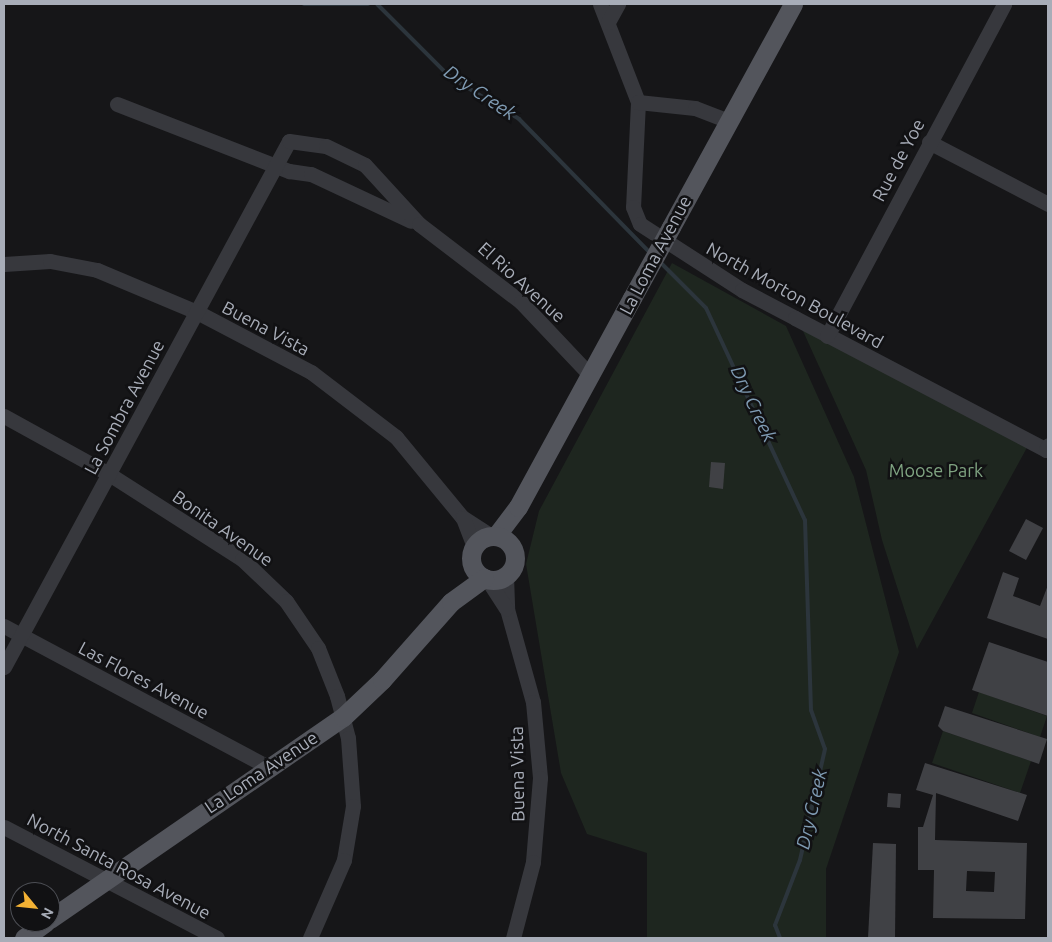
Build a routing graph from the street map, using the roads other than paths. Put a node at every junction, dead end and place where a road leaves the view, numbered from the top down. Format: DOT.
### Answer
graph roads {
  1 [pos="600,4"];
  2 [pos="618,4"];
  3 [pos="793,4"];
  4 [pos="1004,4"];
  5 [pos="608,22"];
  6 [pos="638,102"];
  7 [pos="117,104"];
  8 [pos="727,120"];
  9 [pos="929,142"];
  10 [pos="276,166"];
  11 [pos="1048,204"];
  12 [pos="419,224"];
  13 [pos="4,264"];
  14 [pos="196,312"];
  15 [pos="827,336"];
  16 [pos="591,376"];
  17 [pos="4,416"];
  18 [pos="1047,448"];
  19 [pos="109,474"];
  20 [pos="518,507"];
  21 [pos="462,517"];
  22 [pos="494,536"];
  23 [pos="512,548"];
  24 [pos="472,552"];
  25 [pos="506,575"];
  26 [pos="485,578"];
  27 [pos="451,602"];
  28 [pos="507,609"];
  29 [pos="4,626"];
  30 [pos="21,635"];
  31 [pos="4,667"];
  32 [pos="343,717"];
  33 [pos="266,766"];
  34 [pos="4,827"];
  35 [pos="106,880"];
  36 [pos="60,913"];
  37 [pos="217,938"];
  38 [pos="310,938"];
  39 [pos="513,938"];
  1 -- 5 [label="street, North Morton Boulevard"];
  2 -- 5 [label="street"];
  3 -- 8 [label="main road, La Loma Avenue"];
  4 -- 9 [label="street, Rue de Yoe"];
  5 -- 6 [label="street, North Morton Boulevard"];
  6 -- 8 [label="street"];
  6 -- 15 [label="street, North Morton Boulevard"];
  7 -- 10 [label="street, El Rio Avenue"];
  8 -- 16 [label="main road, La Loma Avenue, bridge"];
  9 -- 11 [label="street"];
  9 -- 15 [label="street, Rue de Yoe"];
  10 -- 12 [label="street, El Rio Avenue"];
  10 -- 12 [label="street, El Rio Avenue"];
  10 -- 14 [label="street, La Sombra Avenue"];
  12 -- 16 [label="street, El Rio Avenue"];
  13 -- 14 [label="street, Buena Vista"];
  14 -- 19 [label="street, La Sombra Avenue"];
  14 -- 21 [label="street, Buena Vista"];
  15 -- 18 [label="street, North Morton Boulevard"];
  16 -- 20 [label="main road, La Loma Avenue"];
  17 -- 19 [label="street, Bonita Avenue"];
  19 -- 30 [label="street, La Sombra Avenue"];
  19 -- 32 [label="street, Bonita Avenue"];
  20 -- 22 [label="main road, La Loma Avenue"];
  20 -- 23 [label="main road, La Loma Avenue"];
  21 -- 22 [label="street, Buena Vista"];
  21 -- 24 [label="street, Buena Vista"];
  22 -- 23 [label="main road"];
  22 -- 24 [label="main road"];
  23 -- 25 [label="main road"];
  24 -- 26 [label="main road"];
  24 -- 27 [label="main road, La Loma Avenue"];
  25 -- 26 [label="main road"];
  25 -- 28 [label="street, Buena Vista"];
  26 -- 27 [label="main road, La Loma Avenue"];
  26 -- 28 [label="street, Buena Vista"];
  27 -- 32 [label="main road, La Loma Avenue"];
  28 -- 39 [label="street, Buena Vista"];
  29 -- 30 [label="street, Las Flores Avenue"];
  30 -- 31 [label="street, La Sombra Avenue"];
  30 -- 33 [label="street, Las Flores Avenue"];
  32 -- 33 [label="main road, La Loma Avenue"];
  32 -- 38 [label="street, Bonita Avenue"];
  33 -- 35 [label="main road, La Loma Avenue"];
  34 -- 35 [label="street, North Santa Rosa Avenue"];
  35 -- 36 [label="main road, La Loma Avenue"];
  35 -- 37 [label="street, North Santa Rosa Avenue"];
}
